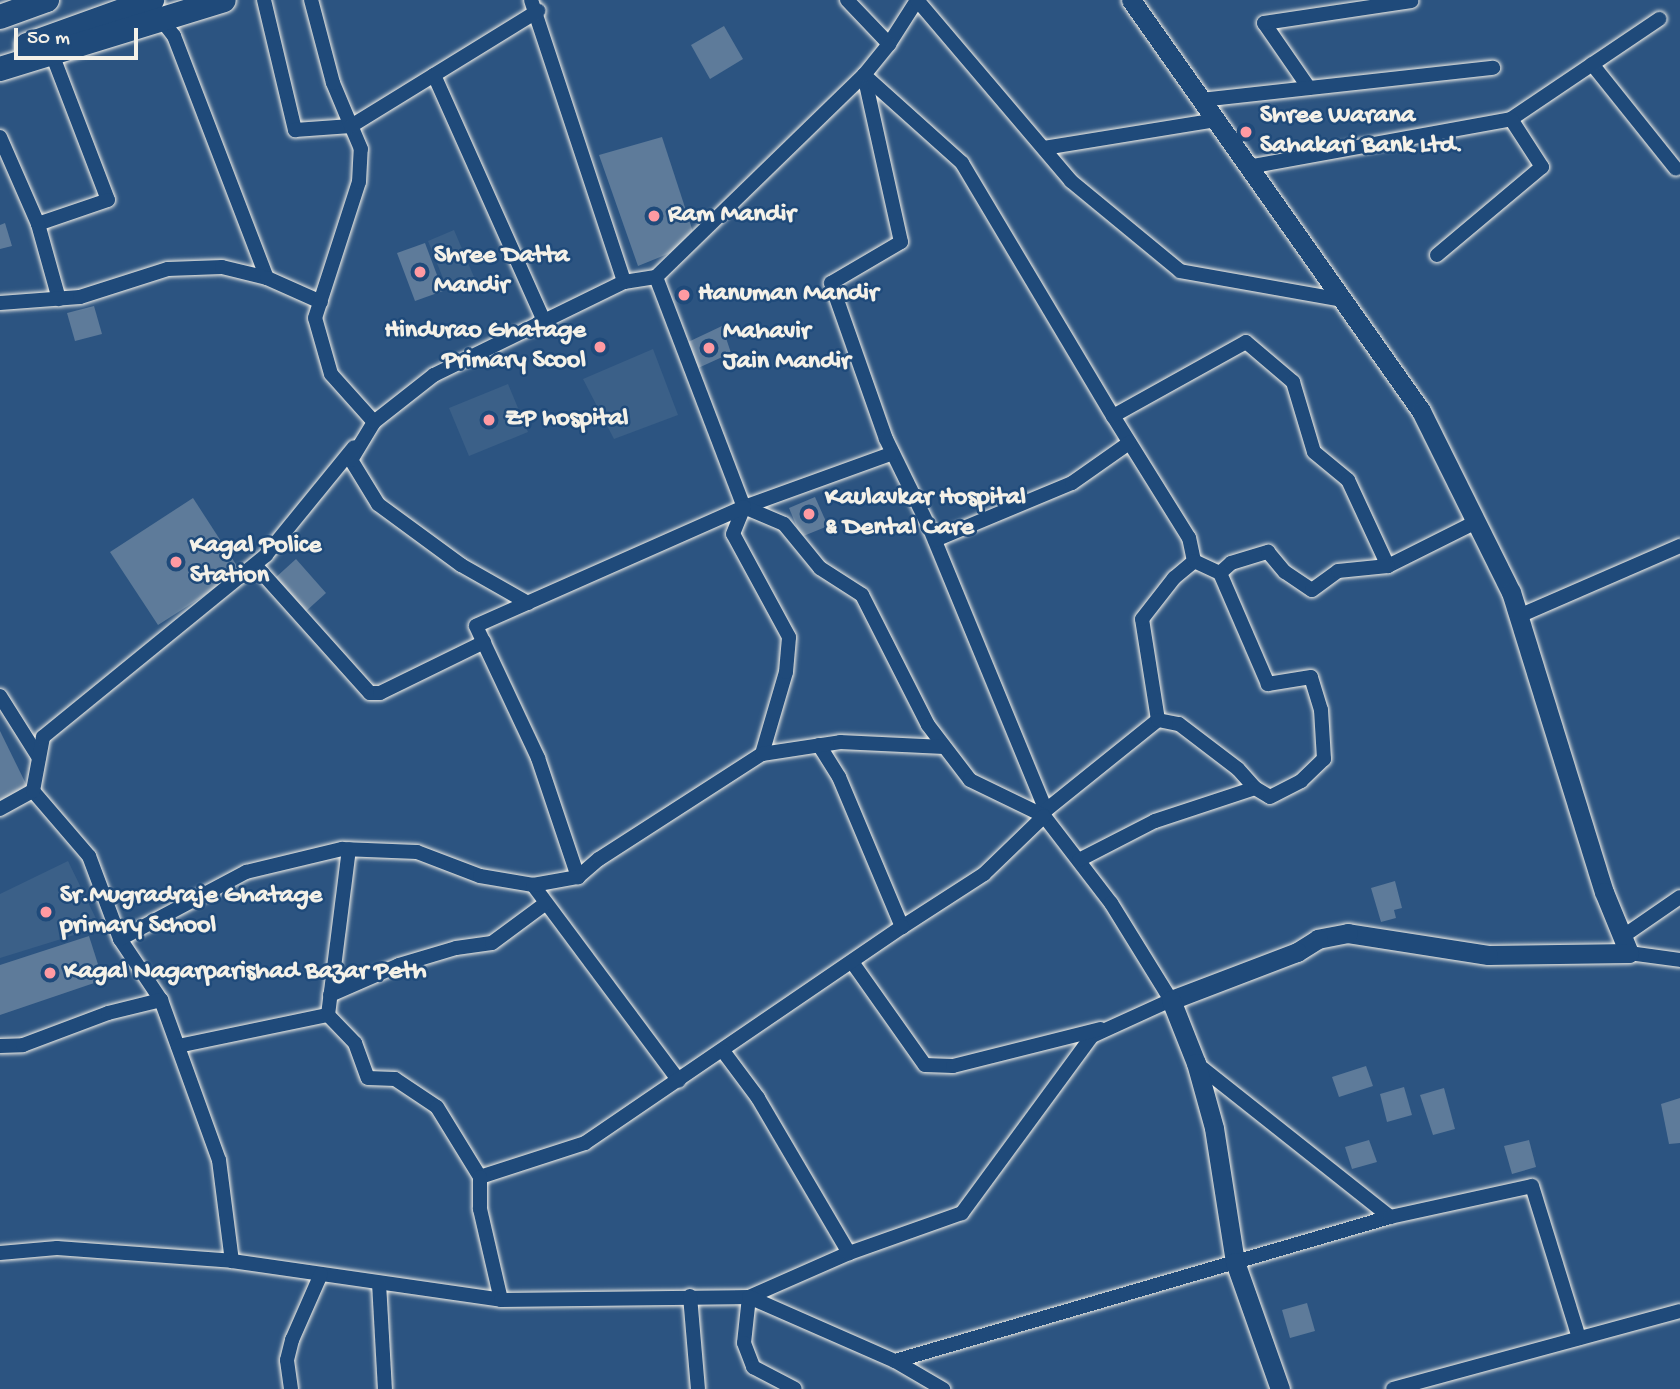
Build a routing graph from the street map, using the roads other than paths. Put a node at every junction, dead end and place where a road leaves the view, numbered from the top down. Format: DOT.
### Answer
graph roads {
  1 [pos="47,0"];
  2 [pos="224,0"];
  3 [pos="264,0"];
  4 [pos="311,0"];
  5 [pos="847,0"];
  6 [pos="917,0"];
  7 [pos="1131,0"];
  8 [pos="1411,1"];
  9 [pos="534,5"];
  10 [pos="157,11"];
  11 [pos="0,17"];
  12 [pos="1659,19"];
  13 [pos="889,44"];
  14 [pos="52,54"];
  15 [pos="0,55"];
  16 [pos="1592,64"];
  17 [pos="1493,68"];
  18 [pos="0,69"];
  19 [pos="434,75"];
  20 [pos="864,75"];
  21 [pos="1309,88"];
  22 [pos="1201,100"];
  23 [pos="1511,119"];
  24 [pos="1216,120"];
  25 [pos="351,126"];
  26 [pos="0,137"];
  27 [pos="1044,148"];
  28 [pos="1248,167"];
  29 [pos="1676,169"];
  30 [pos="38,224"];
  31 [pos="1437,255"];
  32 [pos="656,277"];
  33 [pos="267,278"];
  34 [pos="624,282"];
  35 [pos="60,299"];
  36 [pos="1343,300"];
  37 [pos="321,302"];
  38 [pos="0,303"];
  39 [pos="544,321"];
  40 [pos="1113,416"];
  41 [pos="374,422"];
  42 [pos="1129,443"];
  43 [pos="893,453"];
  44 [pos="744,507"];
  45 [pos="1476,522"];
  46 [pos="935,540"];
  47 [pos="1680,546"];
  48 [pos="1194,561"];
  49 [pos="255,565"];
  50 [pos="1388,566"];
  51 [pos="1220,573"];
  52 [pos="528,603"];
  53 [pos="1519,616"];
  54 [pos="484,642"];
  55 [pos="0,696"];
  56 [pos="1158,720"];
  57 [pos="819,745"];
  58 [pos="944,747"];
  59 [pos="762,754"];
  60 [pos="39,758"];
  61 [pos="1255,788"];
  62 [pos="33,791"];
  63 [pos="0,808"];
  64 [pos="1044,816"];
  65 [pos="349,849"];
  66 [pos="1079,860"];
  67 [pos="578,877"];
  68 [pos="533,885"];
  69 [pos="1680,897"];
  70 [pos="547,903"];
  71 [pos="902,927"];
  72 [pos="120,939"];
  73 [pos="1625,945"];
  74 [pos="1680,960"];
  75 [pos="852,962"];
  76 [pos="330,995"];
  77 [pos="160,1000"];
  78 [pos="1171,1000"];
  79 [pos="328,1015"];
  80 [pos="1118,1024"];
  81 [pos="0,1046"];
  82 [pos="178,1046"];
  83 [pos="723,1051"];
  84 [pos="1196,1063"];
  85 [pos="679,1081"];
  86 [pos="480,1177"];
  87 [pos="1390,1217"];
  88 [pos="0,1253"];
  89 [pos="849,1253"];
  90 [pos="232,1261"];
  91 [pos="1235,1262"];
  92 [pos="321,1274"];
  93 [pos="379,1283"];
  94 [pos="690,1296"];
  95 [pos="749,1297"];
  96 [pos="501,1300"];
  97 [pos="1680,1311"];
  98 [pos="1579,1338"];
  99 [pos="895,1361"];
  100 [pos="291,1389"];
  101 [pos="385,1389"];
  102 [pos="698,1389"];
  103 [pos="795,1389"];
  104 [pos="943,1389"];
  105 [pos="1280,1389"];
  106 [pos="1393,1389"];
  1 -- 11 [label="highway"];
  2 -- 10 [label="highway"];
  3 -- 25 [label="street"];
  4 -- 25 [label="street"];
  5 -- 13 [label="street"];
  6 -- 13 [label="street"];
  6 -- 27 [label="street"];
  7 -- 22 [label="main road"];
  8 -- 21 [label="street"];
  9 -- 19 [label="street"];
  9 -- 34 [label="street"];
  10 -- 14 [label="highway"];
  10 -- 15 [label="highway"];
  10 -- 33 [label="street"];
  12 -- 16 [label="street"];
  13 -- 20 [label="street"];
  14 -- 18 [label="highway"];
  14 -- 30 [label="street"];
  16 -- 23 [label="street"];
  16 -- 29 [label="street"];
  17 -- 21 [label="street"];
  19 -- 25 [label="street"];
  19 -- 39 [label="street"];
  20 -- 32 [label="street"];
  20 -- 40 [label="street"];
  20 -- 43 [label="street"];
  21 -- 22 [label="street"];
  22 -- 24 [label="main road"];
  23 -- 28 [label="street"];
  23 -- 31 [label="street"];
  24 -- 27 [label="street"];
  24 -- 28 [label="main road"];
  25 -- 37 [label="street"];
  26 -- 30 [label="street"];
  27 -- 36 [label="street"];
  28 -- 36 [label="main road"];
  30 -- 35 [label="street"];
  32 -- 34 [label="street"];
  32 -- 44 [label="street"];
  33 -- 35 [label="street"];
  33 -- 37 [label="street"];
  34 -- 39 [label="street"];
  35 -- 38 [label="street"];
  36 -- 45 [label="main road"];
  37 -- 41 [label="street"];
  39 -- 41 [label="street"];
  40 -- 42 [label="street"];
  40 -- 50 [label="street"];
  41 -- 49 [label="street"];
  41 -- 52 [label="street"];
  42 -- 46 [label="street"];
  42 -- 48 [label="street"];
  43 -- 44 [label="street"];
  43 -- 46 [label="street"];
  44 -- 52 [label="street"];
  44 -- 58 [label="street"];
  44 -- 59 [label="street"];
  45 -- 50 [label="street"];
  45 -- 53 [label="main road"];
  46 -- 56 [label="street"];
  47 -- 53 [label="street"];
  48 -- 51 [label="street"];
  48 -- 56 [label="street"];
  49 -- 54 [label="street"];
  49 -- 60 [label="street"];
  50 -- 51 [label="street"];
  51 -- 61 [label="street"];
  52 -- 54 [label="street"];
  53 -- 73 [label="main road"];
  54 -- 67 [label="street"];
  55 -- 60 [label="street"];
  56 -- 61 [label="street"];
  57 -- 58 [label="street"];
  57 -- 59 [label="street"];
  57 -- 71 [label="street"];
  58 -- 64 [label="street"];
  59 -- 67 [label="street"];
  60 -- 62 [label="street"];
  61 -- 66 [label="street"];
  62 -- 63 [label="street"];
  62 -- 72 [label="street"];
  64 -- 66 [label="street"];
  64 -- 71 [label="street"];
  65 -- 68 [label="street"];
  65 -- 72 [label="street"];
  65 -- 76 [label="street"];
  66 -- 78 [label="street"];
  67 -- 68 [label="street"];
  68 -- 70 [label="street"];
  69 -- 73 [label="street"];
  70 -- 76 [label="street"];
  70 -- 85 [label="street"];
  71 -- 75 [label="street"];
  72 -- 77 [label="street"];
  73 -- 74 [label="street"];
  73 -- 78 [label="main road"];
  75 -- 80 [label="street"];
  75 -- 83 [label="street"];
  76 -- 79 [label="street"];
  77 -- 81 [label="street"];
  77 -- 82 [label="street"];
  78 -- 80 [label="street"];
  78 -- 84 [label="main road"];
  79 -- 82 [label="street"];
  79 -- 86 [label="street"];
  80 -- 89 [label="street"];
  82 -- 90 [label="street"];
  83 -- 85 [label="street"];
  83 -- 89 [label="street"];
  84 -- 87 [label="street"];
  84 -- 91 [label="main road"];
  85 -- 86 [label="street"];
  86 -- 96 [label="street"];
  87 -- 91 [label="street"];
  87 -- 98 [label="street"];
  88 -- 90 [label="street"];
  89 -- 95 [label="street"];
  90 -- 92 [label="street"];
  91 -- 99 [label="street"];
  91 -- 105 [label="main road"];
  92 -- 93 [label="street"];
  92 -- 100 [label="street"];
  93 -- 96 [label="street"];
  93 -- 101 [label="street"];
  94 -- 95 [label="street"];
  94 -- 96 [label="street"];
  94 -- 102 [label="street"];
  95 -- 99 [label="street"];
  95 -- 103 [label="street"];
  97 -- 98 [label="street"];
  98 -- 106 [label="street"];
  99 -- 104 [label="street"];
}
